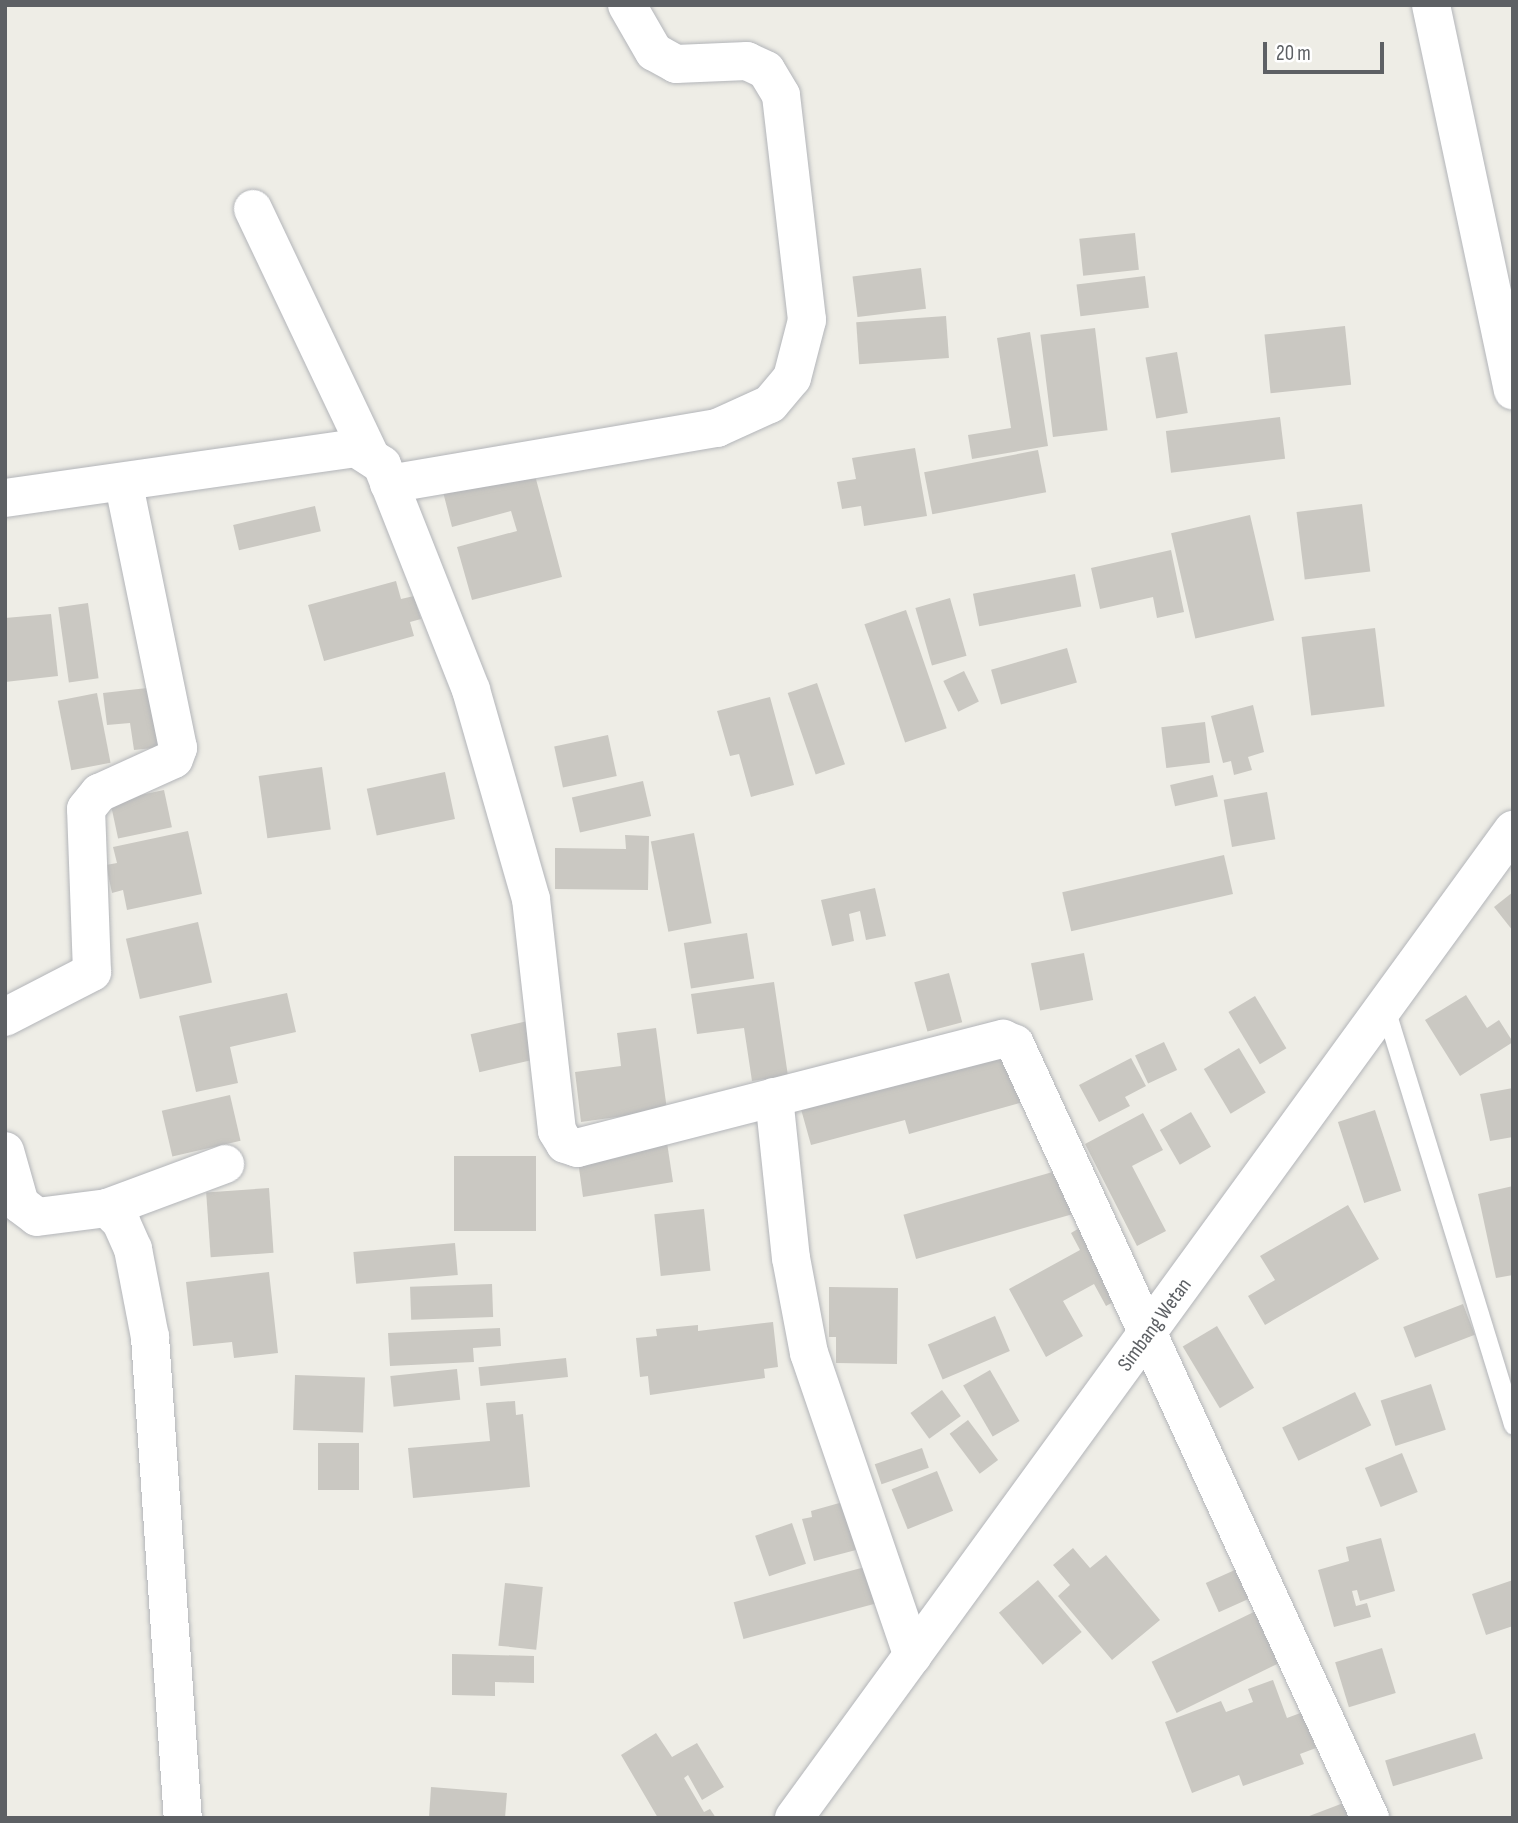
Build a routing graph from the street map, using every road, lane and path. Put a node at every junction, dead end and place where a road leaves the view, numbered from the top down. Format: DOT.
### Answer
graph roads {
  1 [pos="627,5"];
  2 [pos="1431,5"];
  3 [pos="253,209"];
  4 [pos="1513,390"];
  5 [pos="379,469"];
  6 [pos="124,484"];
  7 [pos="5,498"];
  8 [pos="1513,830"];
  9 [pos="1385,1008"];
  10 [pos="5,1017"];
  11 [pos="774,1097"];
  12 [pos="5,1151"];
  13 [pos="225,1164"];
  14 [pos="107,1208"];
  15 [pos="1150,1333"];
  16 [pos="1513,1425"];
  17 [pos="913,1656"];
  18 [pos="183,1818"];
  19 [pos="794,1818"];
  20 [pos="1370,1818"];
  1 -- 5 [label="street"];
  2 -- 4 [label="street"];
  3 -- 5 [label="street"];
  5 -- 6 [label="street"];
  5 -- 11 [label="street"];
  6 -- 7 [label="street"];
  6 -- 10 [label="street"];
  8 -- 9 [label="street, Simbang Wetan"];
  9 -- 15 [label="street, Simbang Wetan"];
  9 -- 16 [label="lane"];
  11 -- 15 [label="street"];
  11 -- 17 [label="street"];
  12 -- 14 [label="street"];
  13 -- 14 [label="street"];
  14 -- 18 [label="street"];
  15 -- 17 [label="street, Simbang Wetan"];
  15 -- 20 [label="street"];
  17 -- 19 [label="street, Simbang Wetan"];
}
